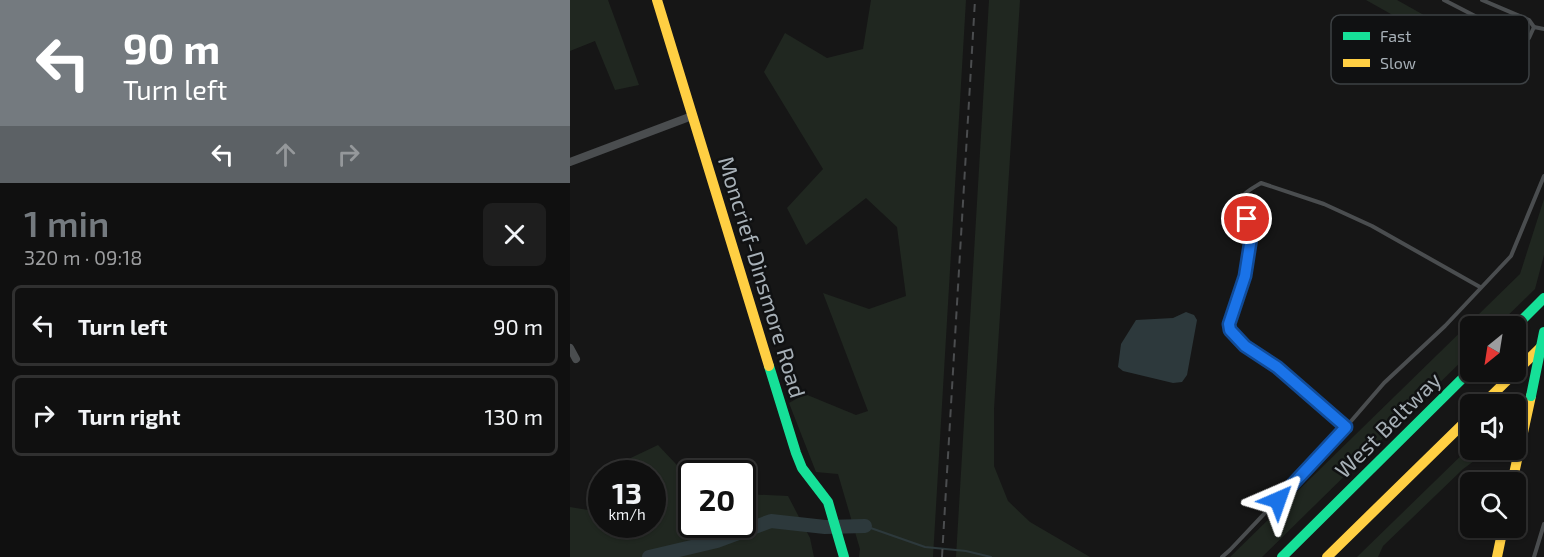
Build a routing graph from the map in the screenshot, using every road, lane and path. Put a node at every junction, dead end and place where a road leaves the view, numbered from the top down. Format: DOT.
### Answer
graph roads {
  1 [pos="657,0"];
  2 [pos="1444,0"];
  3 [pos="1482,0"];
  4 [pos="1473,15"];
  5 [pos="1517,15"];
  6 [pos="1529,20"];
  7 [pos="1534,27"];
  8 [pos="1544,29"];
  9 [pos="1529,36"];
  10 [pos="692,116"];
  11 [pos="570,162"];
  12 [pos="1544,176"];
  13 [pos="1480,287"];
  14 [pos="1544,298"];
  15 [pos="1526,316"];
  16 [pos="1544,332"];
  17 [pos="1544,344"];
  18 [pos="570,348"];
  19 [pos="576,359"];
  20 [pos="1460,381"];
  21 [pos="1493,394"];
  22 [pos="1346,427"];
  23 [pos="1460,427"];
  24 [pos="1514,472"];
  25 [pos="1544,524"];
  26 [pos="1501,538"];
  27 [pos="843,552"];
  28 [pos="1222,557"];
  29 [pos="1281,557"];
  30 [pos="1327,557"];
  31 [pos="1497,557"];
  32 [pos="1534,557"];
  1 -- 10 [label="main road, Moncrief-Dinsmore Road"];
  2 -- 4 [label="lane"];
  3 -- 5 [label="lane"];
  6 -- 7 [label="lane"];
  7 -- 8 [label="lane"];
  7 -- 9 [label="lane"];
  10 -- 11 [label="street"];
  10 -- 27 [label="main road, Moncrief-Dinsmore Road"];
  12 -- 13 [label="lane"];
  13 -- 22 [label="lane"];
  13 -- 22 [label="lane"];
  14 -- 15 [label="main road"];
  16 -- 24 [label="main road, bridge"];
  17 -- 21 [label="main road"];
  18 -- 19 [label="street"];
  20 -- 29 [label="main road, West Beltway"];
  22 -- 28 [label="lane"];
  23 -- 30 [label="main road"];
  25 -- 32 [label="lane"];
  26 -- 31 [label="main road"];
}
